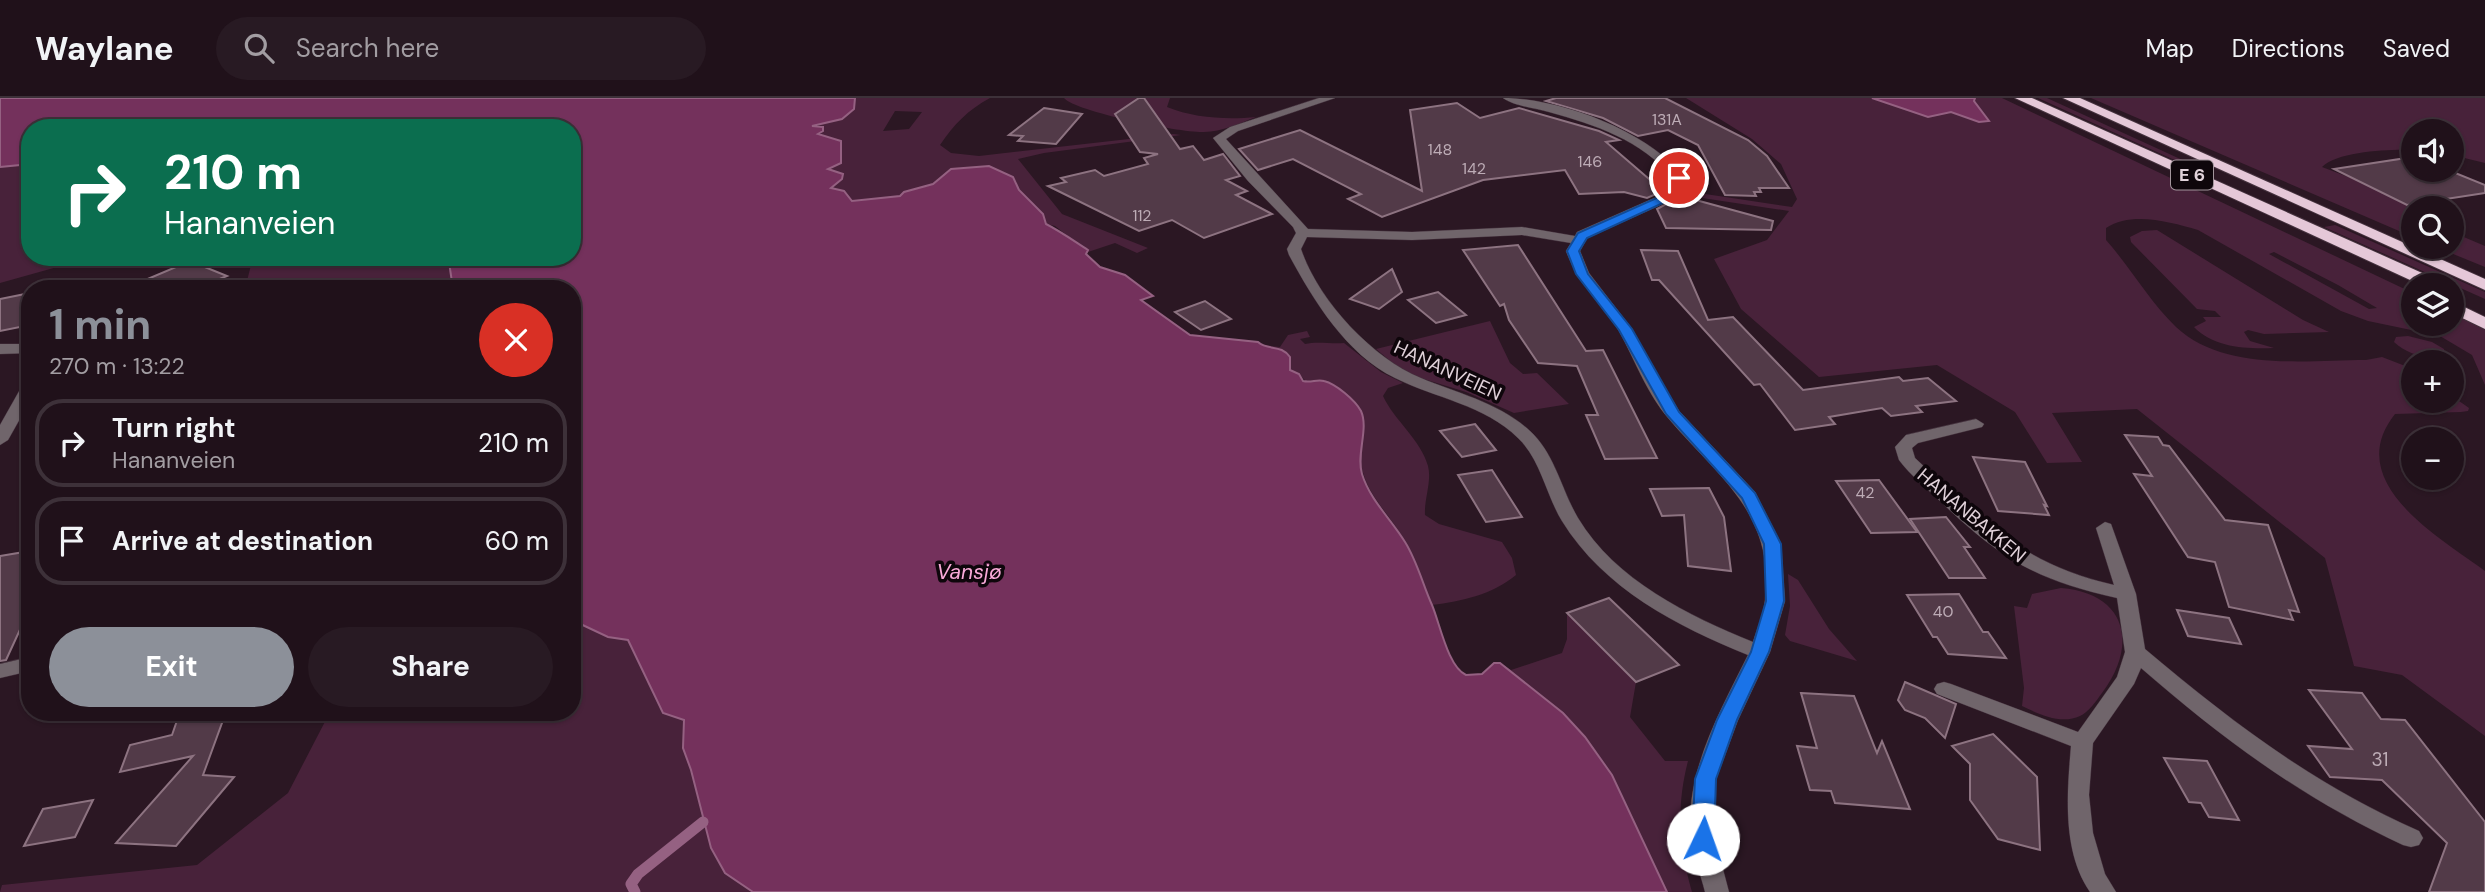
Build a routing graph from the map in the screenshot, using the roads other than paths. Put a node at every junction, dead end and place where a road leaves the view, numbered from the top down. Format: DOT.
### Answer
graph roads {
  1 [pos="1330,98"];
  2 [pos="1508,98"];
  3 [pos="2021,98"];
  4 [pos="2069,98"];
  5 [pos="2320,211"];
  6 [pos="1303,233"];
  7 [pos="2401,238"];
  8 [pos="1577,241"];
  9 [pos="2363,253"];
  10 [pos="2453,259"];
  11 [pos="2485,272"];
  12 [pos="2407,273"];
  13 [pos="2401,281"];
  14 [pos="2485,285"];
  15 [pos="2464,298"];
  16 [pos="2485,308"];
  17 [pos="2464,313"];
  18 [pos="2485,324"];
  19 [pos="21,348"];
  20 [pos="0,349"];
  21 [pos="21,402"];
  22 [pos="1976,424"];
  23 [pos="0,440"];
  24 [pos="2105,528"];
  25 [pos="2126,594"];
  26 [pos="1760,652"];
  27 [pos="2134,652"];
  28 [pos="21,666"];
  29 [pos="0,671"];
  30 [pos="1944,689"];
  31 [pos="2082,743"];
  32 [pos="2411,838"];
  33 [pos="1717,892"];
  34 [pos="2104,892"];
  1 -- 6 [label="street"];
  2 -- 8 [label="street"];
  3 -- 9 [label="highway, E 6"];
  4 -- 5 [label="highway, E 6"];
  5 -- 7 [label="highway, E 6"];
  5 -- 14 [label="highway, E 6"];
  6 -- 8 [label="street"];
  6 -- 26 [label="street, HANANVEIEN"];
  8 -- 26 [label="street"];
  9 -- 12 [label="highway, E 6"];
  9 -- 13 [label="highway, E 6"];
  10 -- 11 [label="highway"];
  15 -- 16 [label="highway"];
  17 -- 18 [label="highway"];
  19 -- 20 [label="street"];
  21 -- 23 [label="street"];
  22 -- 25 [label="street, HANANBAKKEN"];
  24 -- 25 [label="street"];
  25 -- 27 [label="street"];
  26 -- 33 [label="street"];
  27 -- 31 [label="street"];
  27 -- 32 [label="street"];
  28 -- 29 [label="street"];
  30 -- 31 [label="street"];
  31 -- 34 [label="street"];
}
